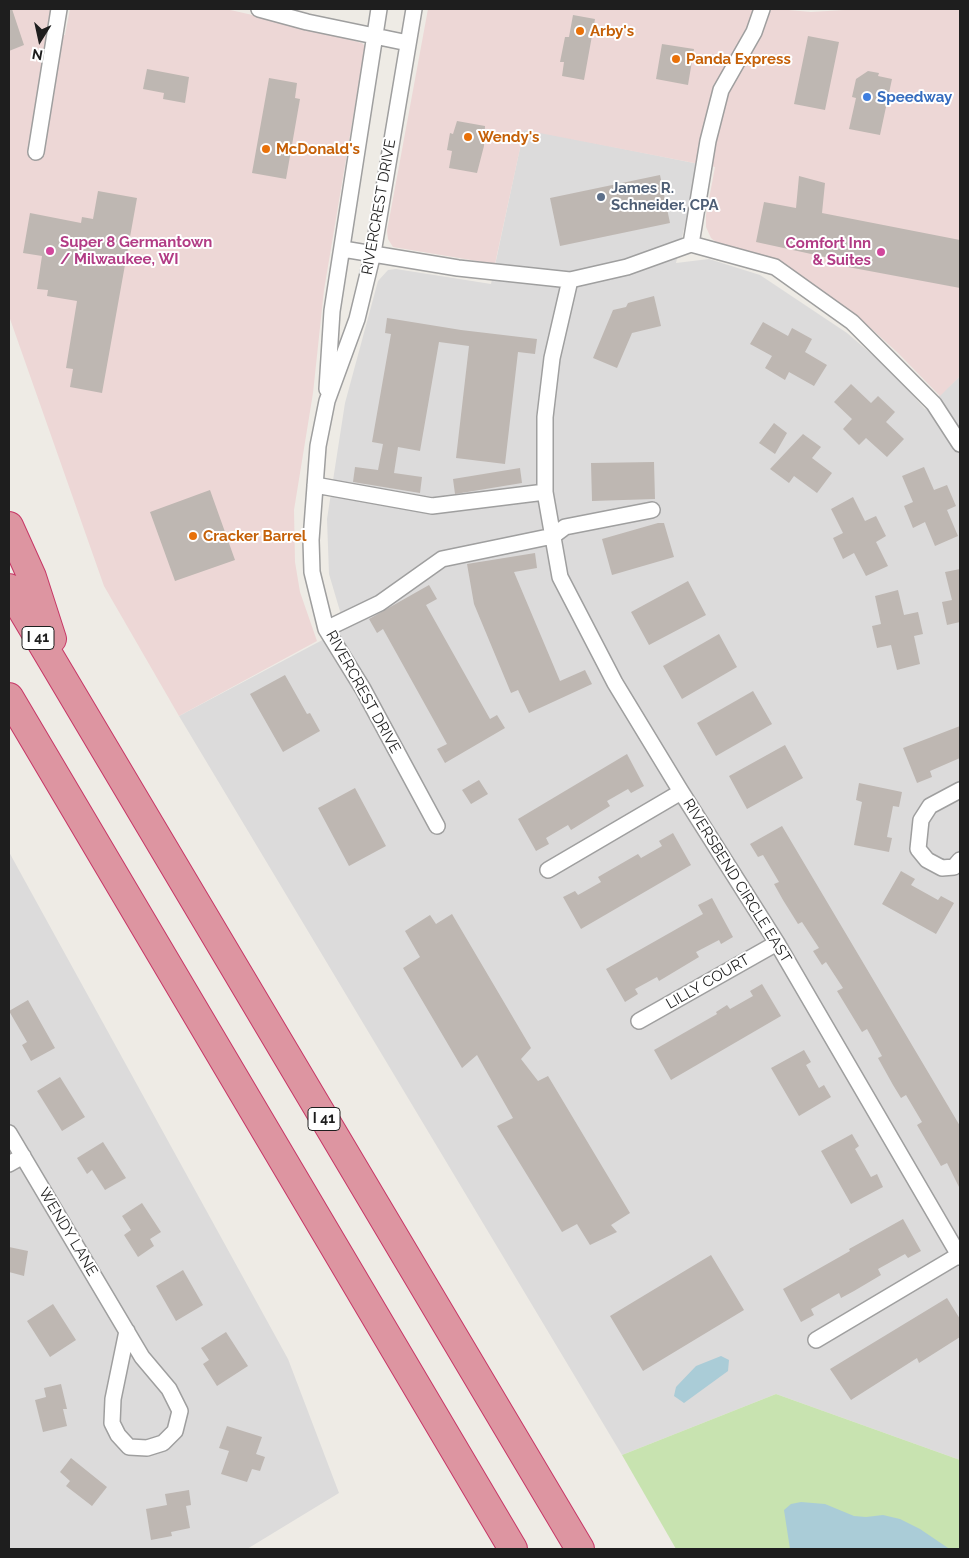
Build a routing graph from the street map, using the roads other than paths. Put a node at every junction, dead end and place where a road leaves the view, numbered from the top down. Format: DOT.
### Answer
graph roads {
  1 [pos="259,9"];
  2 [pos="380,9"];
  3 [pos="414,9"];
  4 [pos="762,9"];
  5 [pos="60,10"];
  6 [pos="377,36"];
  7 [pos="408,43"];
  8 [pos="36,152"];
  9 [pos="691,244"];
  10 [pos="343,249"];
  11 [pos="373,253"];
  12 [pos="570,280"];
  13 [pos="327,401"];
  14 [pos="960,444"];
  15 [pos="315,485"];
  16 [pos="544,492"];
  17 [pos="652,510"];
  18 [pos="9,526"];
  19 [pos="553,536"];
  20 [pos="9,588"];
  21 [pos="326,629"];
  22 [pos="68,688"];
  23 [pos="9,696"];
  24 [pos="960,790"];
  25 [pos="681,792"];
  26 [pos="437,826"];
  27 [pos="960,860"];
  28 [pos="548,870"];
  29 [pos="777,943"];
  30 [pos="639,1021"];
  31 [pos="9,1133"];
  32 [pos="23,1156"];
  33 [pos="9,1164"];
  34 [pos="960,1256"];
  35 [pos="127,1331"];
  36 [pos="816,1340"];
  37 [pos="513,1549"];
  38 [pos="580,1549"];
  1 -- 6 [label="street"];
  2 -- 6 [label="street, RIVERCREST DRIVE"];
  3 -- 7 [label="street, RIVERCREST DRIVE"];
  4 -- 9 [label="street"];
  5 -- 8 [label="street"];
  6 -- 7 [label="street"];
  6 -- 10 [label="street, RIVERCREST DRIVE"];
  7 -- 11 [label="street, RIVERCREST DRIVE"];
  9 -- 12 [label="street"];
  9 -- 14 [label="street"];
  10 -- 11 [label="street"];
  10 -- 13 [label="street, RIVERCREST DRIVE"];
  11 -- 12 [label="street"];
  11 -- 13 [label="street, RIVERCREST DRIVE"];
  12 -- 16 [label="street, RIVERSBEND CIRCLE EAST"];
  13 -- 15 [label="street, RIVERCREST DRIVE"];
  15 -- 16 [label="street"];
  15 -- 21 [label="street, RIVERCREST DRIVE"];
  16 -- 19 [label="street, RIVERSBEND CIRCLE EAST"];
  17 -- 19 [label="street"];
  18 -- 22 [label="highway"];
  19 -- 21 [label="street"];
  19 -- 25 [label="street, RIVERSBEND CIRCLE EAST"];
  20 -- 22 [label="highway, I 41"];
  21 -- 26 [label="street, RIVERCREST DRIVE"];
  22 -- 38 [label="highway, I 41"];
  23 -- 37 [label="highway"];
  24 -- 27 [label="street"];
  25 -- 28 [label="street"];
  25 -- 29 [label="street, RIVERSBEND CIRCLE EAST"];
  29 -- 30 [label="street, LILLY COURT"];
  29 -- 34 [label="street, RIVERSBEND CIRCLE EAST"];
  31 -- 32 [label="street, WENDY LANE"];
  32 -- 33 [label="street"];
  32 -- 35 [label="street, WENDY LANE"];
  34 -- 36 [label="street"];
  35 -- 35 [label="street, WENDY LANE"];
}
